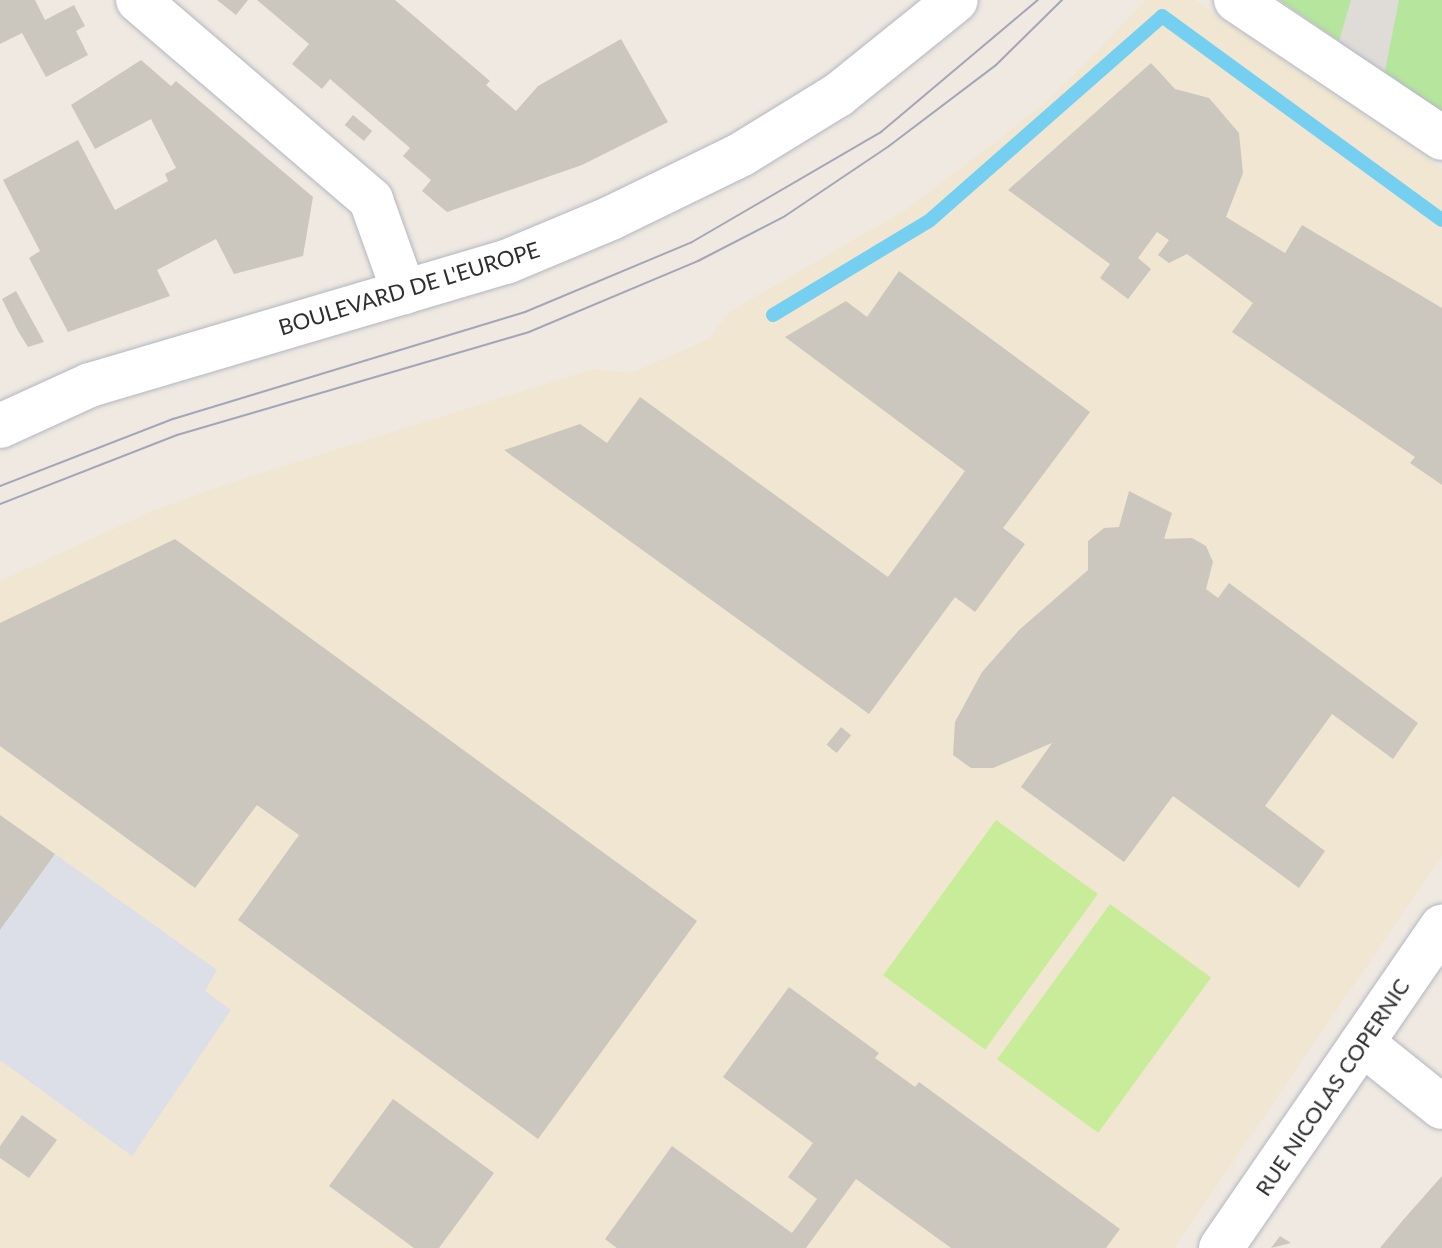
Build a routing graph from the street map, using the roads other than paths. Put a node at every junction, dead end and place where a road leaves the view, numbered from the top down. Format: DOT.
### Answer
graph roads {
  1 [pos="138,0"];
  2 [pos="956,0"];
  3 [pos="1236,0"];
  4 [pos="1442,138"];
  5 [pos="404,292"];
  6 [pos="0,426"];
  7 [pos="1442,927"];
  8 [pos="1362,1043"];
  9 [pos="1442,1107"];
  10 [pos="1221,1248"];
  1 -- 5 [label="street"];
  2 -- 5 [label="street, BOULEVARD DE L'EUROPE"];
  3 -- 4 [label="street"];
  5 -- 6 [label="street, BOULEVARD DE L'EUROPE"];
  7 -- 8 [label="street, RUE NICOLAS COPERNIC"];
  8 -- 9 [label="street"];
  8 -- 10 [label="street, RUE NICOLAS COPERNIC"];
}
